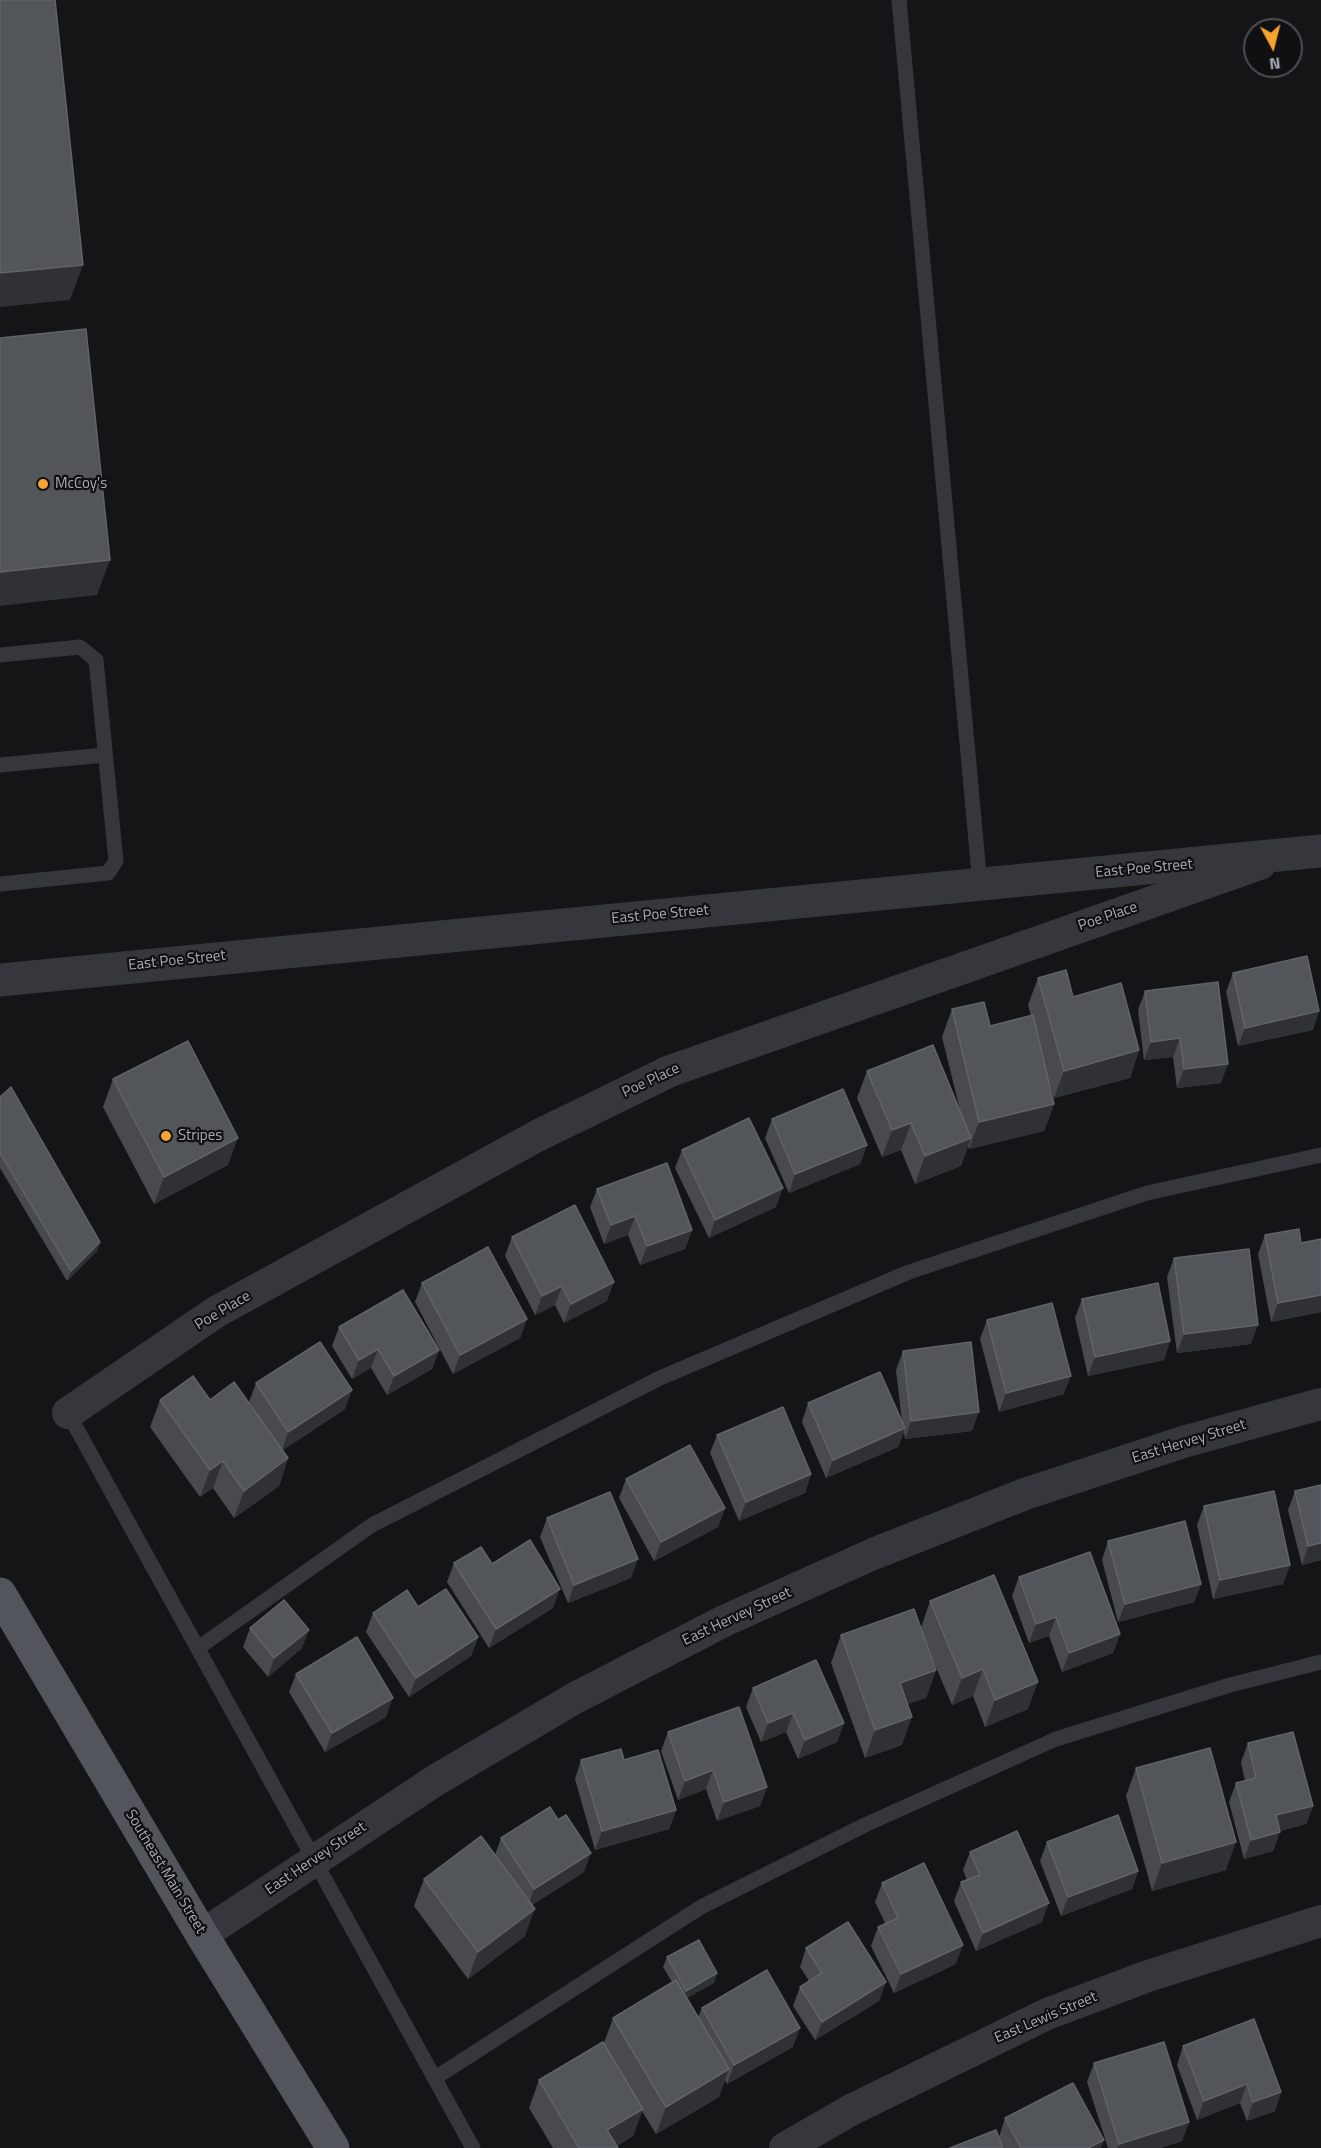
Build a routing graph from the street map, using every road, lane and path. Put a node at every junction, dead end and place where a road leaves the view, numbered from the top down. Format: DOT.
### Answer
graph roads {
  1 [pos="899,0"];
  2 [pos="0,655"];
  3 [pos="105,755"];
  4 [pos="0,765"];
  5 [pos="1321,851"];
  6 [pos="1283,855"];
  7 [pos="0,884"];
  8 [pos="980,885"];
  9 [pos="0,980"];
  10 [pos="1321,1155"];
  11 [pos="1321,1404"];
  12 [pos="68,1413"];
  13 [pos="0,1594"];
  14 [pos="198,1648"];
  15 [pos="1321,1662"];
  16 [pos="315,1860"];
  17 [pos="1321,1921"];
  18 [pos="202,1935"];
  19 [pos="435,2078"];
  20 [pos="333,2148"];
  21 [pos="473,2148"];
  22 [pos="785,2148"];
  1 -- 8 [label="lane"];
  2 -- 3 [label="lane"];
  3 -- 4 [label="lane"];
  3 -- 7 [label="lane"];
  5 -- 6 [label="street, East Poe Street"];
  6 -- 8 [label="street, East Poe Street"];
  6 -- 12 [label="street, Poe Place"];
  8 -- 9 [label="street, East Poe Street"];
  10 -- 14 [label="lane"];
  11 -- 16 [label="street, East Hervey Street"];
  12 -- 14 [label="lane"];
  13 -- 18 [label="main road, Southeast Main Street"];
  14 -- 16 [label="lane"];
  15 -- 19 [label="lane"];
  16 -- 18 [label="street, East Hervey Street"];
  16 -- 19 [label="lane"];
  17 -- 22 [label="street, East Lewis Street"];
  18 -- 20 [label="main road, Southeast Main Street"];
  19 -- 21 [label="lane"];
}
